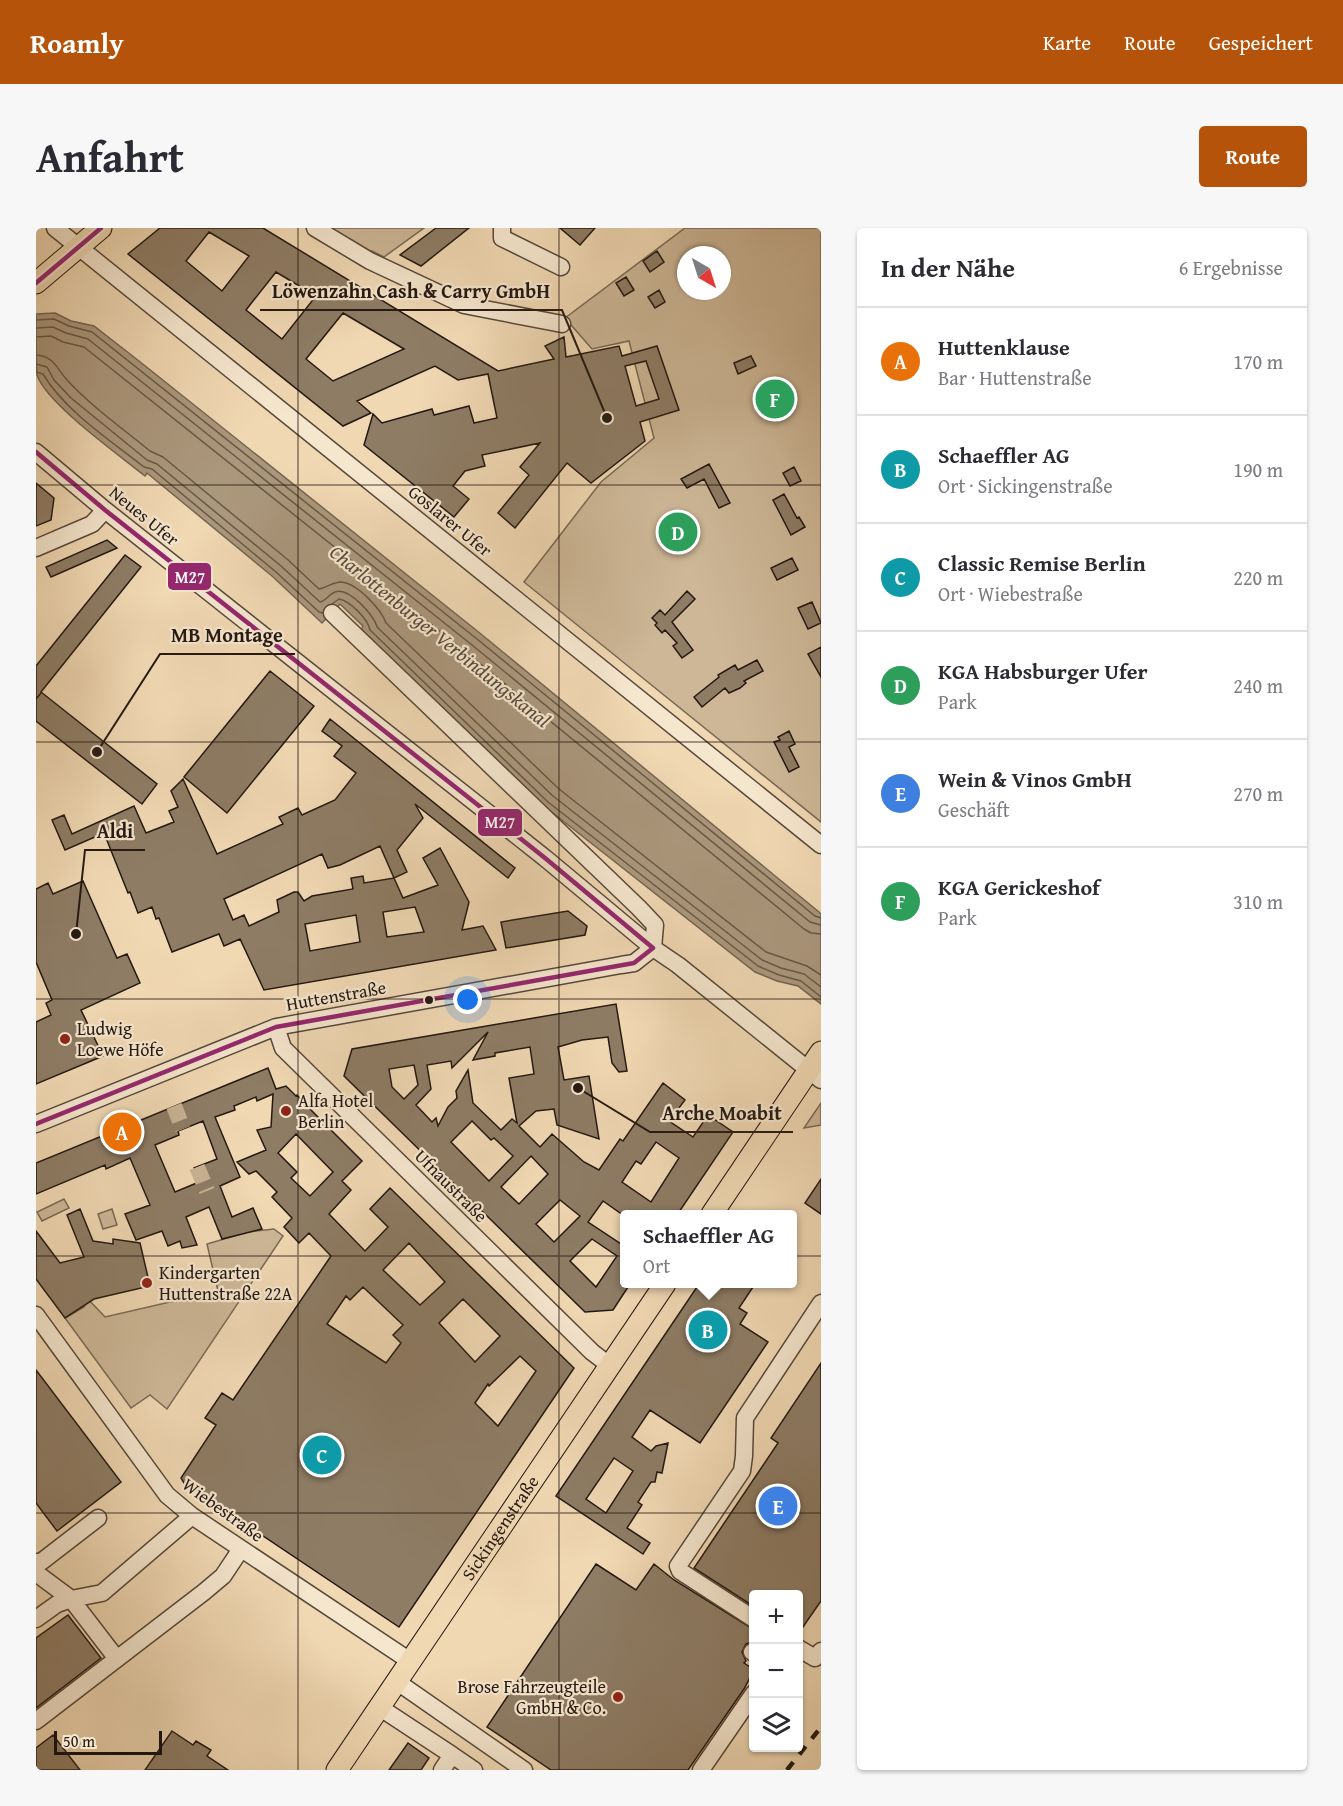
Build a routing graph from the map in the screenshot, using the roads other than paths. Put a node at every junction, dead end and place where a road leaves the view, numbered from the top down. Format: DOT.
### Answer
graph roads {
  1 [pos="55,228"];
  2 [pos="101,228"];
  3 [pos="315,228"];
  4 [pos="502,228"];
  5 [pos="79,247"];
  6 [pos="561,267"];
  7 [pos="39,280"];
  8 [pos="562,324"];
  9 [pos="36,452"];
  10 [pos="105,510"];
  11 [pos="36,548"];
  12 [pos="332,613"];
  13 [pos="821,844"];
  14 [pos="653,948"];
  15 [pos="276,1027"];
  16 [pos="821,1053"];
  17 [pos="815,1075"];
  18 [pos="36,1124"];
  19 [pos="716,1210"];
  20 [pos="662,1288"];
  21 [pos="821,1303"];
  22 [pos="36,1315"];
  23 [pos="609,1365"];
  24 [pos="192,1516"];
  25 [pos="98,1518"];
  26 [pos="241,1549"];
  27 [pos="36,1562"];
  28 [pos="36,1573"];
  29 [pos="71,1599"];
  30 [pos="749,1616"];
  31 [pos="36,1619"];
  32 [pos="117,1659"];
  33 [pos="410,1661"];
  34 [pos="396,1681"];
  35 [pos="750,1698"];
  36 [pos="379,1707"];
  37 [pos="36,1720"];
  38 [pos="452,1755"];
  39 [pos="337,1770"];
  40 [pos="442,1770"];
  41 [pos="474,1770"];
  42 [pos="524,1770"];
  43 [pos="700,1770"];
  1 -- 5 [label="street, Goslarer Ufer"];
  2 -- 5 [label="main road"];
  3 -- 8 [label="street"];
  4 -- 6 [label="street"];
  5 -- 7 [label="main road"];
  5 -- 13 [label="street, Goslarer Ufer"];
  9 -- 10 [label="street, Neues Ufer"];
  10 -- 11 [label="street"];
  10 -- 14 [label="street, Neues Ufer"];
  12 -- 14 [label="street"];
  14 -- 15 [label="street, Huttenstraße"];
  14 -- 17 [label="street, Neues Ufer"];
  15 -- 18 [label="street, Huttenstraße"];
  15 -- 23 [label="street, Ufnaustraße"];
  16 -- 17 [label="main road"];
  17 -- 19 [label="main road"];
  20 -- 23 [label="main road, Sickingenstraße"];
  21 -- 30 [label="street"];
  22 -- 24 [label="street, Wiebestraße"];
  23 -- 33 [label="main road, Sickingenstraße"];
  24 -- 26 [label="street, Wiebestraße"];
  24 -- 29 [label="street"];
  25 -- 27 [label="street"];
  26 -- 32 [label="street"];
  26 -- 33 [label="street, Wiebestraße"];
  28 -- 29 [label="street"];
  29 -- 31 [label="street"];
  29 -- 32 [label="street"];
  32 -- 37 [label="street"];
  33 -- 34 [label="main road, Sickingenstraße"];
  34 -- 36 [label="main road, Sickingenstraße"];
  34 -- 42 [label="street"];
  35 -- 43 [label="street"];
  36 -- 38 [label="street"];
  36 -- 39 [label="main road, Sickingenstraße"];
  38 -- 40 [label="street"];
  38 -- 41 [label="street"];
}
